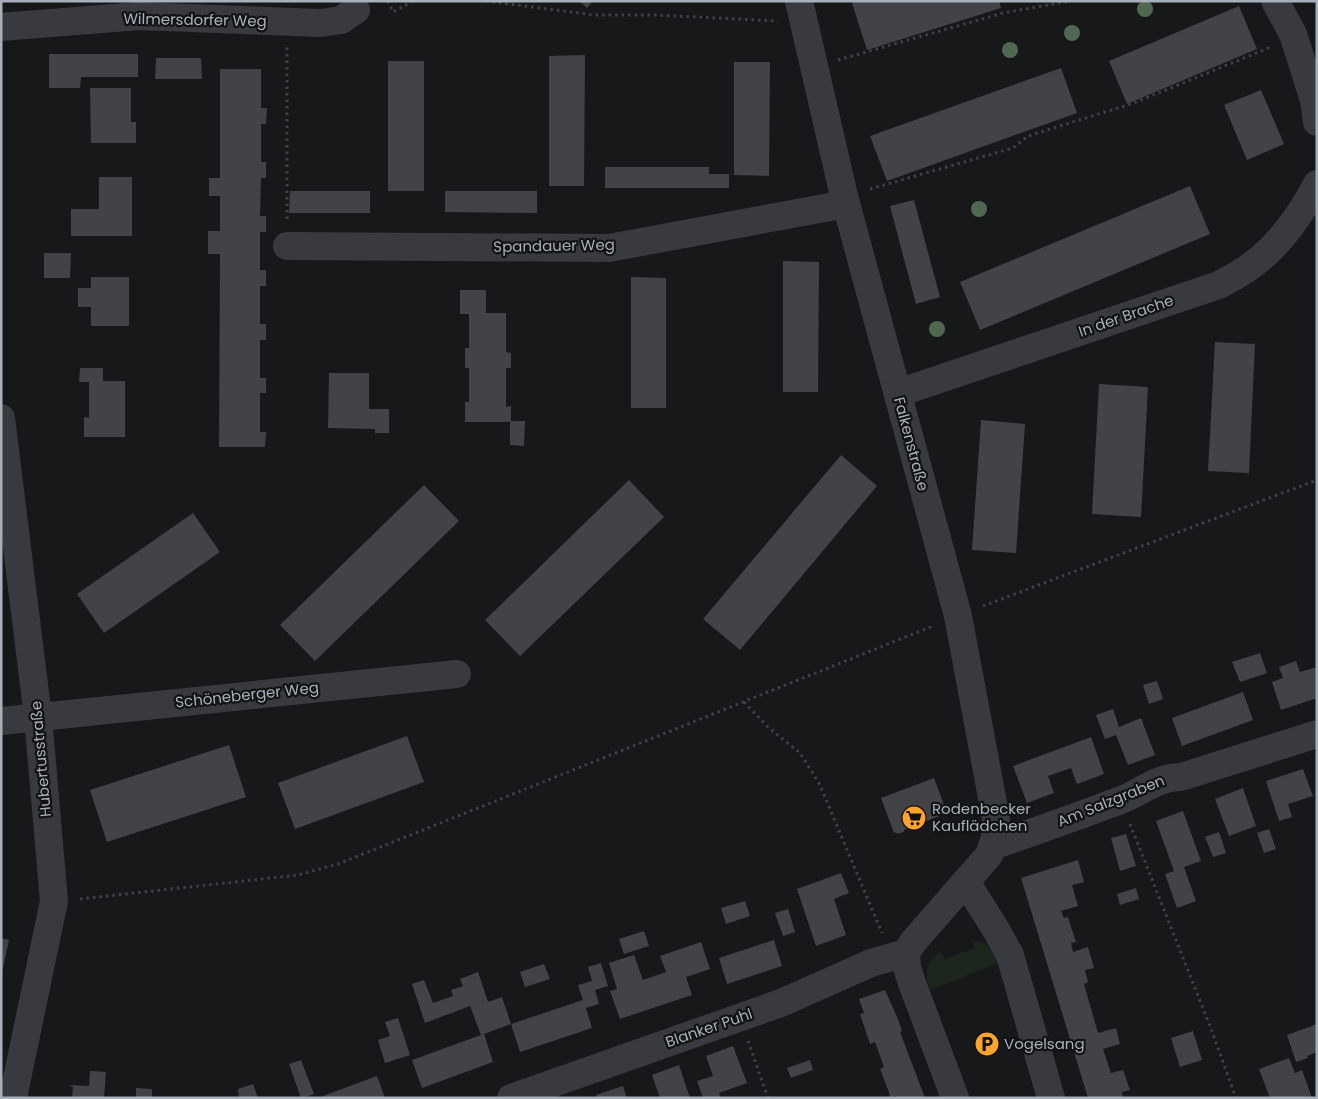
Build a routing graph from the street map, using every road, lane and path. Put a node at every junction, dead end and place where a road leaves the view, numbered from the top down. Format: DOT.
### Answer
graph roads {
  1 [pos="388,1"];
  2 [pos="413,1"];
  3 [pos="486,1"];
  4 [pos="528,1"];
  5 [pos="1070,1"];
  6 [pos="1275,1"];
  7 [pos="531,7"];
  8 [pos="356,10"];
  9 [pos="792,11"];
  10 [pos="287,22"];
  11 [pos="1,27"];
  12 [pos="1294,38"];
  13 [pos="814,67"];
  14 [pos="1317,122"];
  15 [pos="1317,184"];
  16 [pos="845,200"];
  17 [pos="287,246"];
  18 [pos="898,393"];
  19 [pos="1,418"];
  20 [pos="1317,480"];
  21 [pos="958,616"];
  22 [pos="457,674"];
  23 [pos="744,702"];
  24 [pos="38,717"];
  25 [pos="1,721"];
  26 [pos="1317,734"];
  27 [pos="1120,800"];
  28 [pos="993,846"];
  29 [pos="966,882"];
  30 [pos="54,901"];
  31 [pos="906,953"];
  32 [pos="739,1017"];
  33 [pos="13,1098"];
  34 [pos="511,1098"];
  35 [pos="768,1098"];
  36 [pos="955,1098"];
  37 [pos="1051,1098"];
  38 [pos="1236,1098"];
  1 -- 2 [label="path"];
  3 -- 7 [label="path"];
  4 -- 7 [label="path"];
  5 -- 13 [label="path"];
  6 -- 12 [label="street"];
  7 -- 9 [label="path"];
  8 -- 10 [label="street, Wilmersdorfer Weg"];
  9 -- 13 [label="street, Falkenstraße"];
  10 -- 11 [label="street, Wilmersdorfer Weg"];
  10 -- 17 [label="path"];
  12 -- 14 [label="street"];
  12 -- 16 [label="path"];
  13 -- 16 [label="street, Falkenstraße"];
  15 -- 18 [label="street, In der Brache"];
  16 -- 17 [label="street, Spandauer Weg"];
  16 -- 18 [label="street, Falkenstraße"];
  18 -- 21 [label="street, Falkenstraße"];
  19 -- 24 [label="street, Hubertusstraße"];
  20 -- 21 [label="path"];
  21 -- 23 [label="path"];
  21 -- 28 [label="street, Falkenstraße"];
  22 -- 24 [label="street, Schöneberger Weg"];
  23 -- 30 [label="path"];
  23 -- 31 [label="path"];
  24 -- 25 [label="street, Schöneberger Weg"];
  24 -- 30 [label="street, Hubertusstraße"];
  26 -- 27 [label="street, Am Salzgraben"];
  27 -- 28 [label="street, Am Salzgraben"];
  27 -- 38 [label="path"];
  28 -- 29 [label="street, Falkenstraße"];
  29 -- 31 [label="street"];
  29 -- 37 [label="street"];
  30 -- 33 [label="street, Hubertusstraße"];
  31 -- 32 [label="street, Blanker Puhl"];
  31 -- 36 [label="street"];
  32 -- 34 [label="street, Blanker Puhl"];
  32 -- 35 [label="path"];
}
